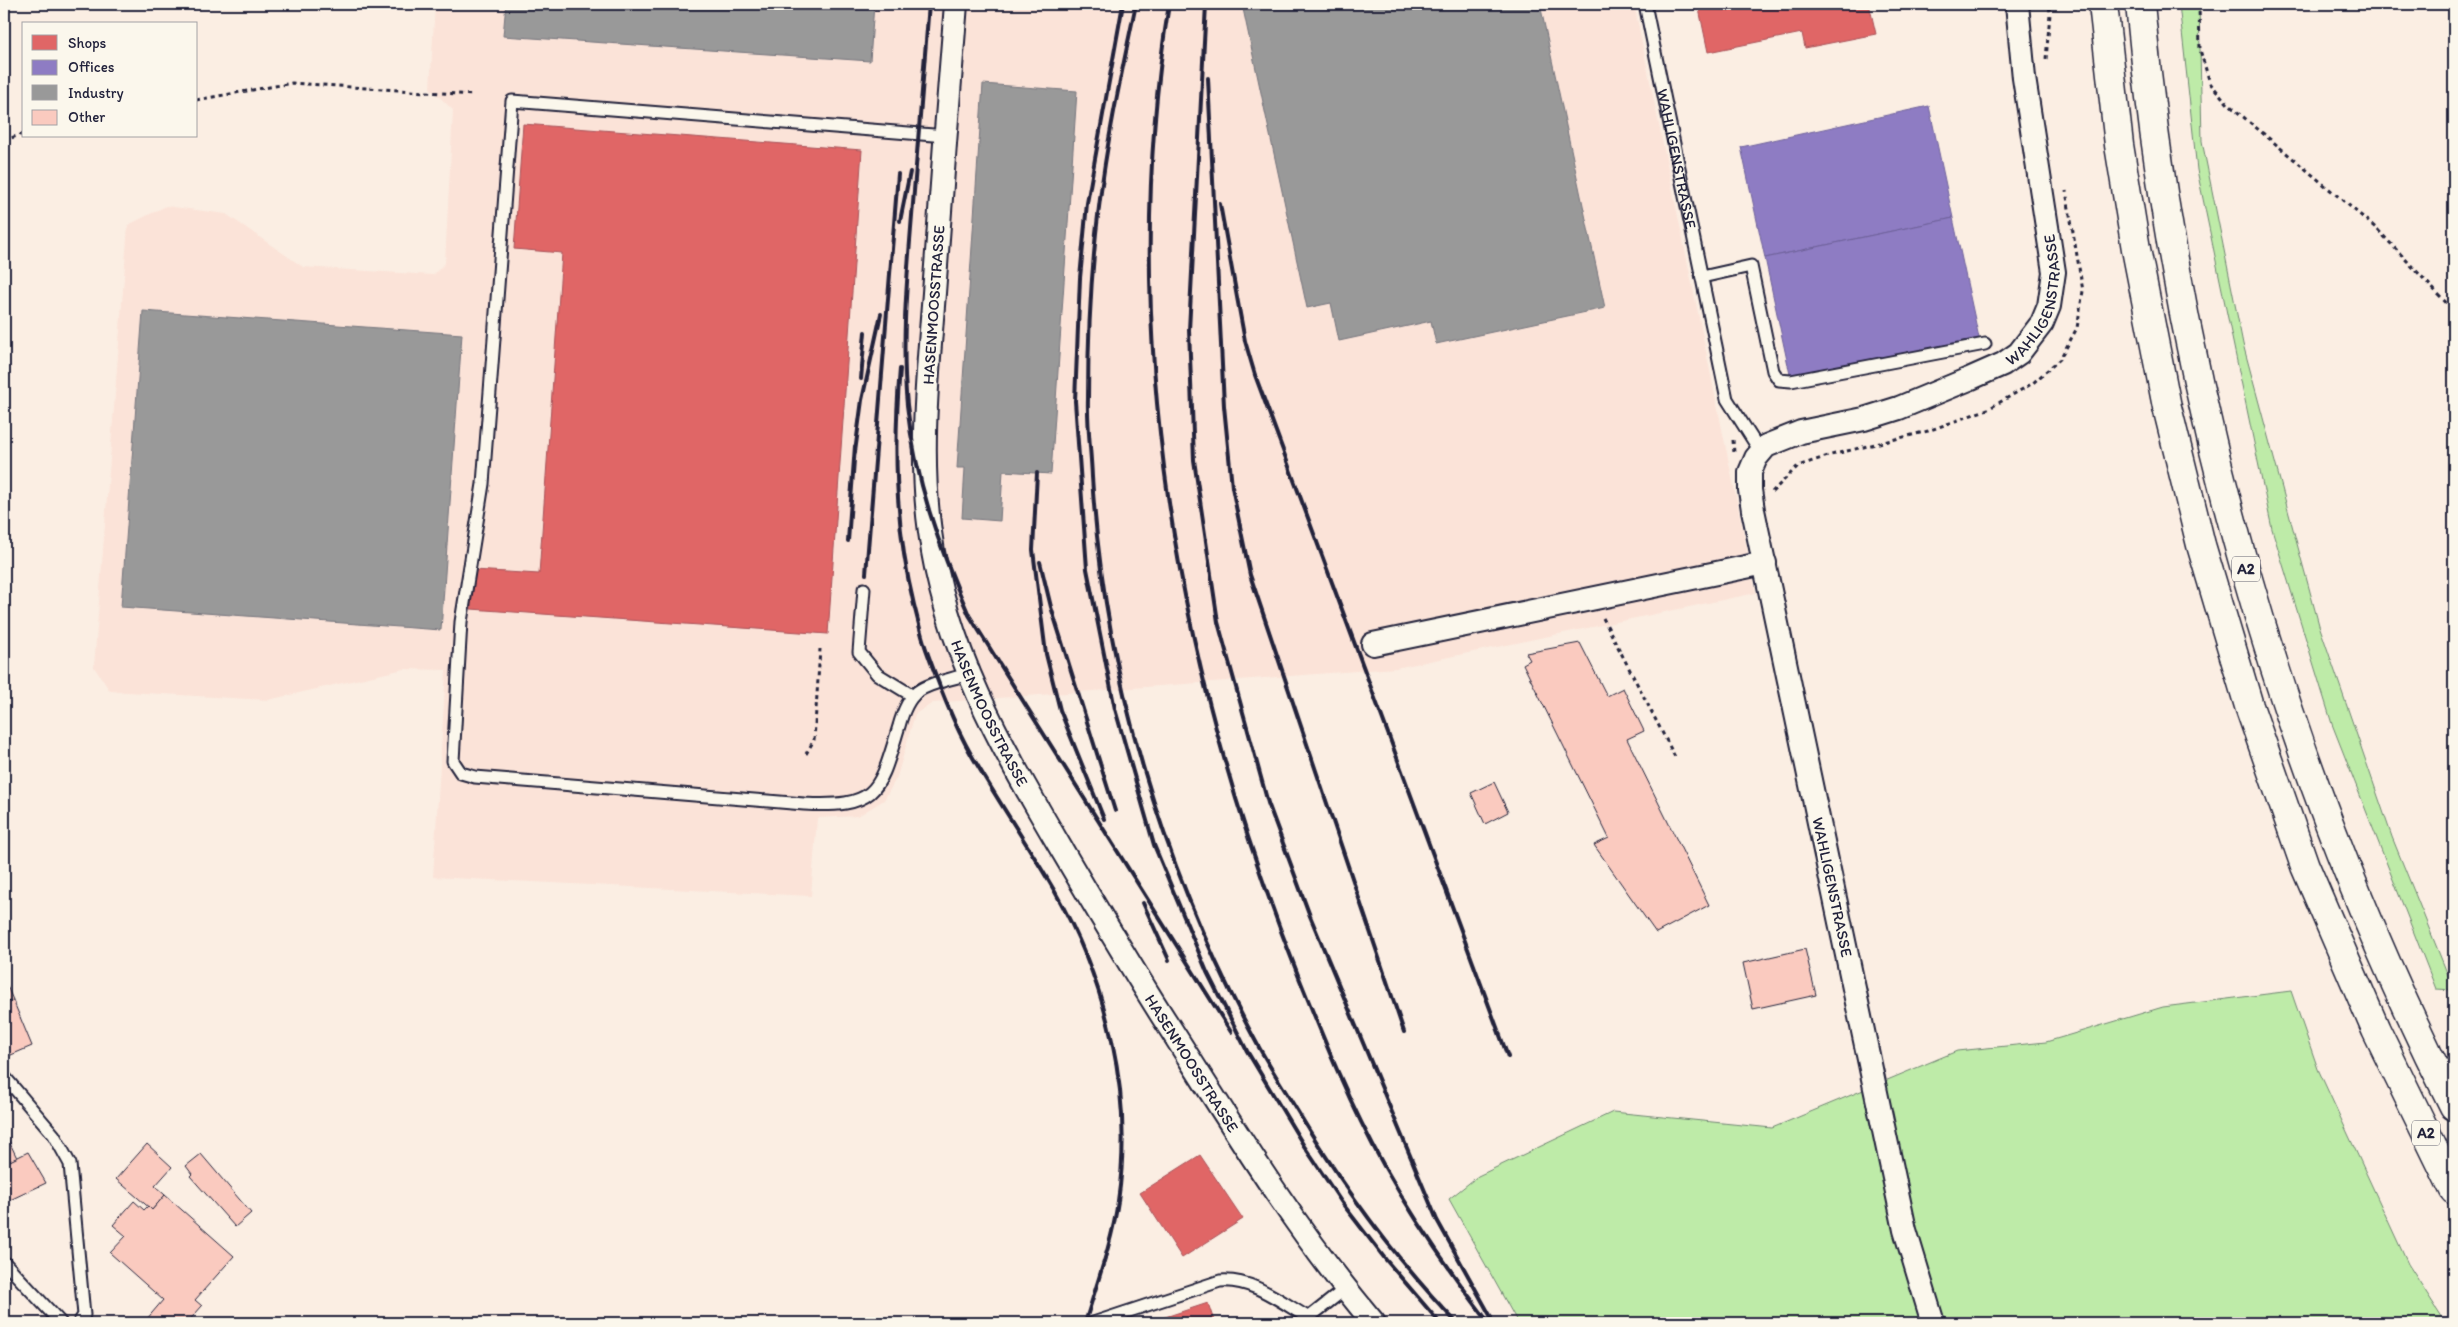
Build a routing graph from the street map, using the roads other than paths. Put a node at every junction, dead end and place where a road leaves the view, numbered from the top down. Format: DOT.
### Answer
graph roads {
  1 [pos="956,4"];
  2 [pos="1644,4"];
  3 [pos="2017,4"];
  4 [pos="2103,4"];
  5 [pos="2140,4"];
  6 [pos="946,136"];
  7 [pos="1702,277"];
  8 [pos="1985,344"];
  9 [pos="1760,451"];
  10 [pos="1765,564"];
  11 [pos="864,589"];
  12 [pos="1373,644"];
  13 [pos="967,674"];
  14 [pos="913,696"];
  15 [pos="4,1076"];
  16 [pos="2454,1106"];
  17 [pos="2454,1190"];
  18 [pos="4,1262"];
  19 [pos="1345,1289"];
  20 [pos="1305,1320"];
  21 [pos="62,1323"];
  22 [pos="79,1323"];
  23 [pos="1093,1323"];
  24 [pos="1374,1323"];
  25 [pos="1933,1323"];
  1 -- 6 [label="street, HASENMOOSSTRASSE"];
  2 -- 7 [label="lane, WAHLIGENSTRASSE"];
  3 -- 9 [label="street, WAHLIGENSTRASSE"];
  4 -- 17 [label="highway, A2"];
  5 -- 16 [label="highway, A2"];
  6 -- 13 [label="street, HASENMOOSSTRASSE"];
  6 -- 14 [label="lane"];
  7 -- 8 [label="lane"];
  7 -- 9 [label="lane, WAHLIGENSTRASSE"];
  9 -- 10 [label="street, WAHLIGENSTRASSE"];
  10 -- 12 [label="street"];
  10 -- 25 [label="street, WAHLIGENSTRASSE"];
  11 -- 14 [label="lane"];
  13 -- 14 [label="lane"];
  13 -- 19 [label="street, HASENMOOSSTRASSE"];
  15 -- 22 [label="lane"];
  18 -- 21 [label="lane"];
  19 -- 20 [label="lane"];
  19 -- 24 [label="street, HASENMOOSSTRASSE"];
  20 -- 23 [label="lane"];
}
